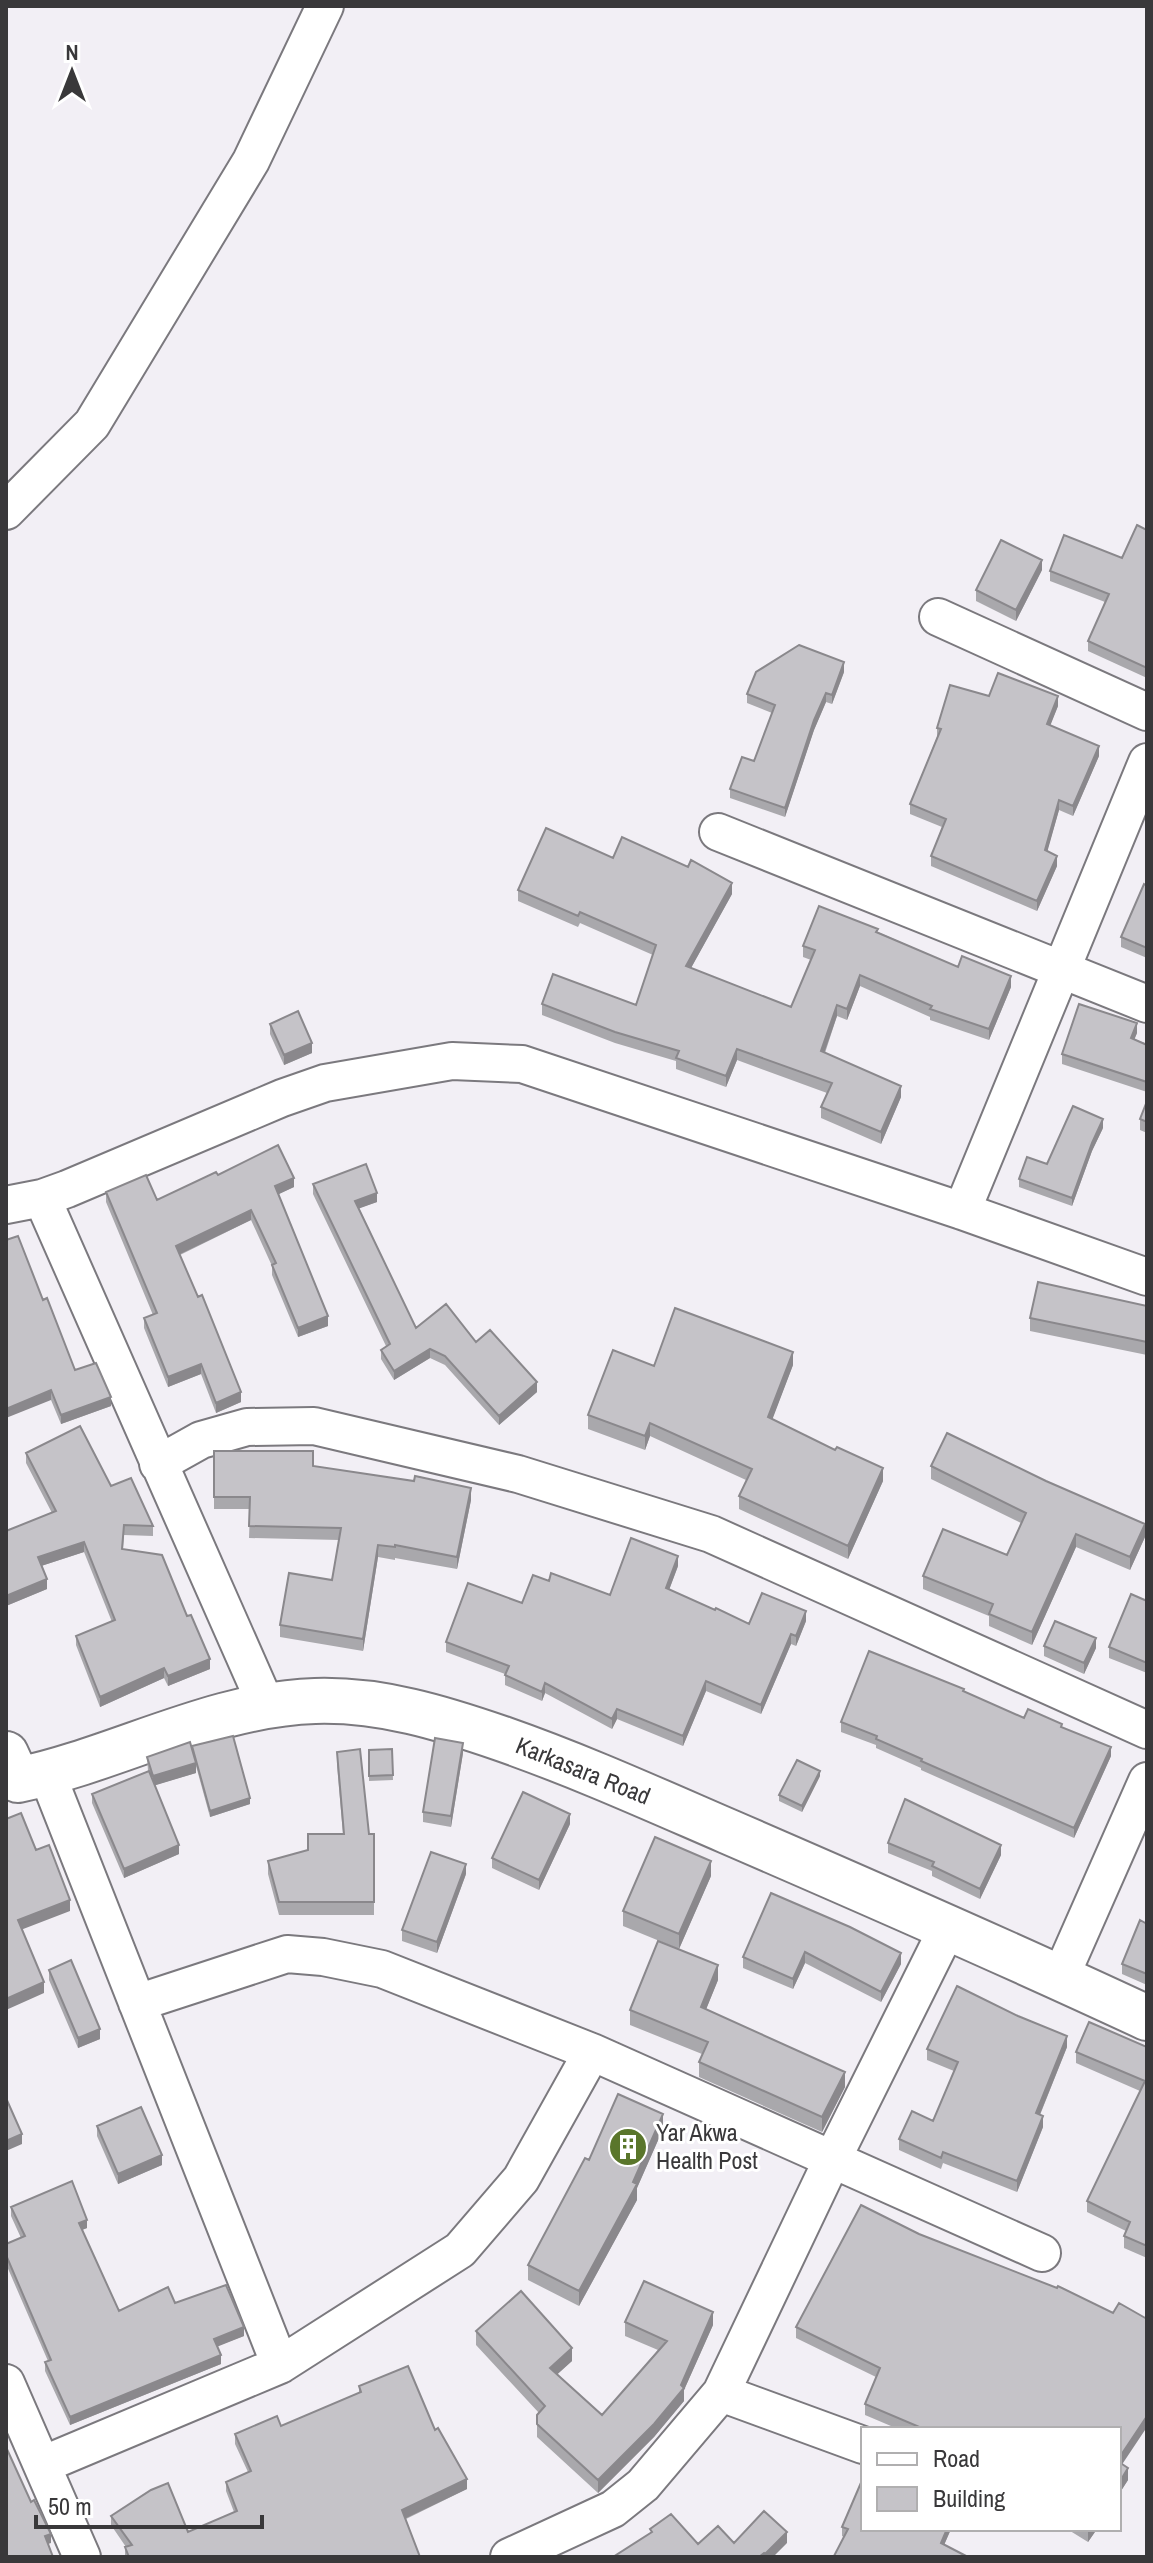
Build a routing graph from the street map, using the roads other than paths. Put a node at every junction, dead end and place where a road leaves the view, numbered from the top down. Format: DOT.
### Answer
graph roads {
  1 [pos="325,6"];
  2 [pos="6,511"];
  3 [pos="938,617"];
  4 [pos="1147,712"];
  5 [pos="1147,762"];
  6 [pos="718,832"];
  7 [pos="1062,969"];
  8 [pos="1147,1004"];
  9 [pos="42,1198"];
  10 [pos="6,1205"];
  11 [pos="962,1211"];
  12 [pos="1147,1277"];
  13 [pos="158,1464"];
  14 [pos="266,1705"];
  15 [pos="1147,1730"];
  16 [pos="19,1773"];
  17 [pos="1147,1781"];
  18 [pos="948,1927"];
  19 [pos="1060,1978"];
  20 [pos="137,2003"];
  21 [pos="1147,2018"];
  22 [pos="592,2052"];
  23 [pos="832,2160"];
  24 [pos="1042,2253"];
  25 [pos="280,2365"];
  26 [pos="6,2383"];
  27 [pos="721,2393"];
  28 [pos="861,2444"];
  29 [pos="42,2465"];
  30 [pos="82,2557"];
  31 [pos="509,2557"];
  1 -- 2 [label="street"];
  3 -- 4 [label="street"];
  5 -- 7 [label="street"];
  6 -- 7 [label="street"];
  7 -- 8 [label="street"];
  7 -- 11 [label="street"];
  9 -- 10 [label="street"];
  9 -- 11 [label="street"];
  9 -- 13 [label="street"];
  11 -- 12 [label="street"];
  13 -- 14 [label="street"];
  13 -- 15 [label="street"];
  14 -- 16 [label="main road, Karkasara Road"];
  14 -- 18 [label="main road, Karkasara Road"];
  16 -- 20 [label="street"];
  17 -- 19 [label="street"];
  18 -- 19 [label="main road, Karkasara Road"];
  18 -- 23 [label="street"];
  19 -- 21 [label="main road, Karkasara Road"];
  20 -- 22 [label="street"];
  20 -- 25 [label="street"];
  22 -- 23 [label="street"];
  22 -- 25 [label="street"];
  23 -- 24 [label="street"];
  23 -- 27 [label="street"];
  25 -- 29 [label="street"];
  26 -- 29 [label="street"];
  27 -- 28 [label="street"];
  27 -- 31 [label="street"];
  29 -- 30 [label="street"];
}
